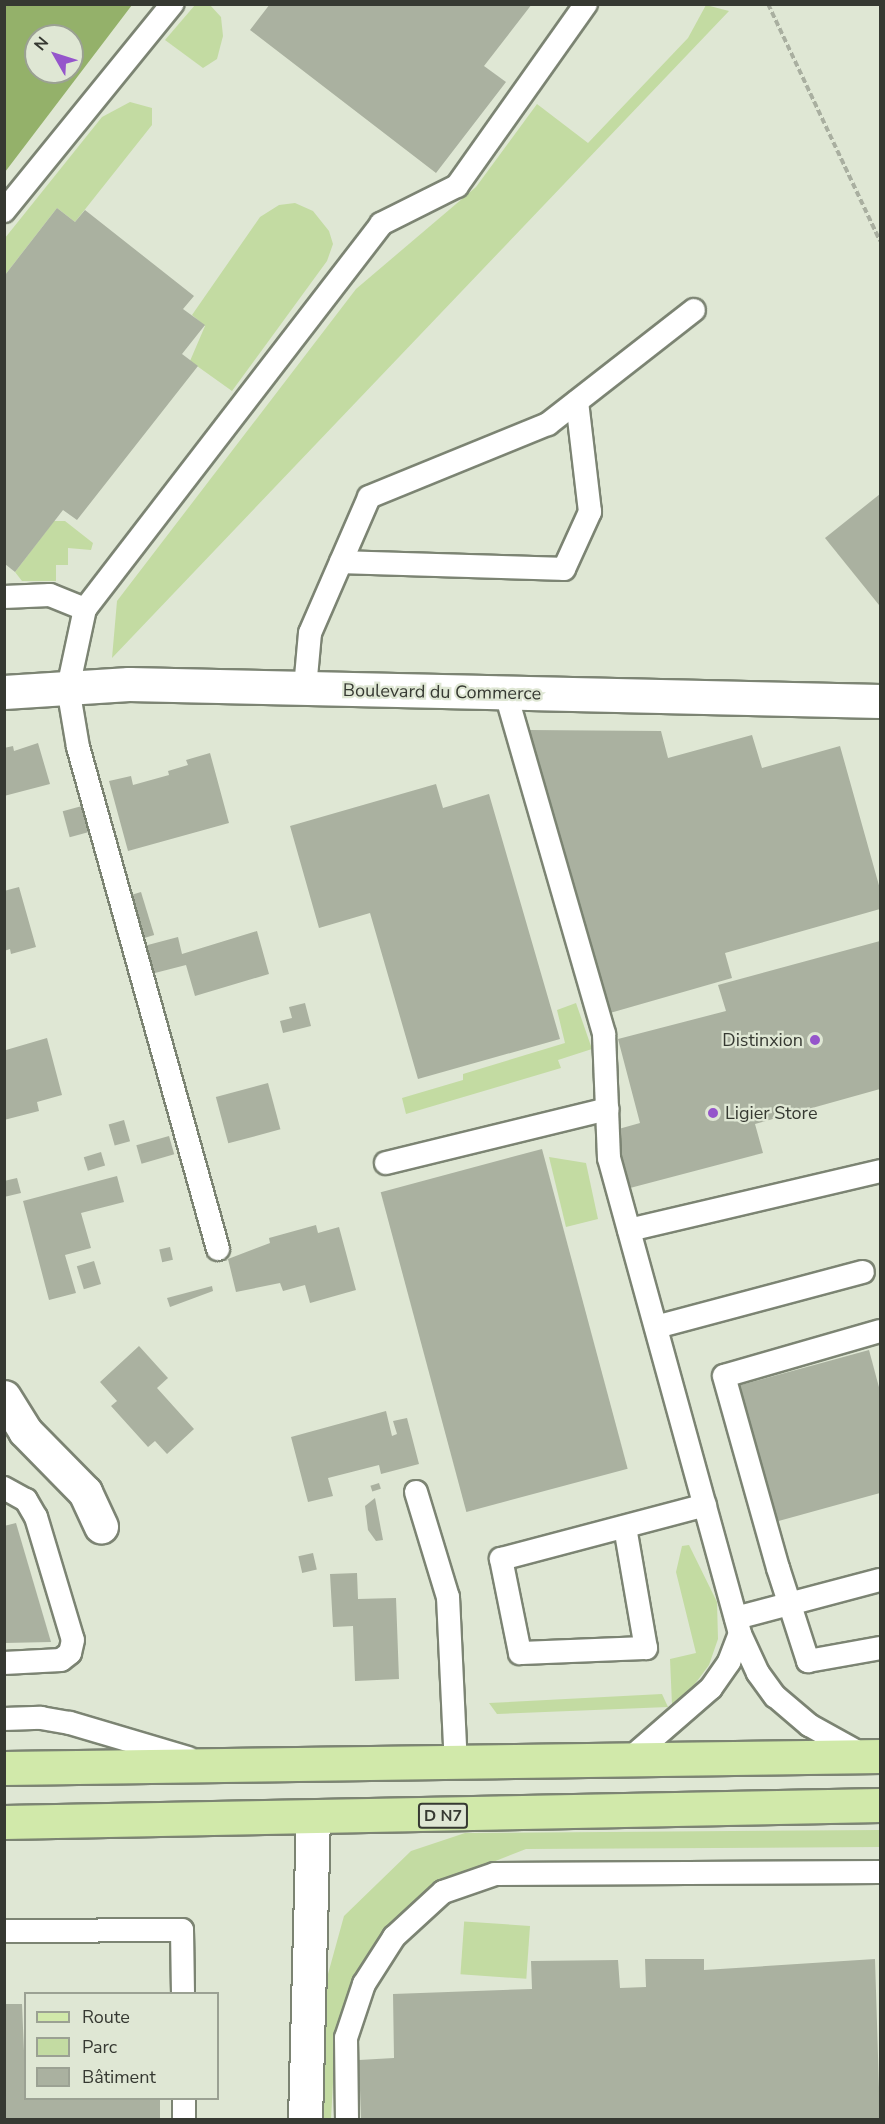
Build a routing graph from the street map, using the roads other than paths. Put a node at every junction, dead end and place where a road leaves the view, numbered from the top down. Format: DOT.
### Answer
graph roads {
  1 [pos="172,4"];
  2 [pos="586,4"];
  3 [pos="4,211"];
  4 [pos="694,309"];
  5 [pos="576,402"];
  6 [pos="341,562"];
  7 [pos="4,597"];
  8 [pos="85,609"];
  9 [pos="68,688"];
  10 [pos="305,688"];
  11 [pos="4,692"];
  12 [pos="506,693"];
  13 [pos="880,701"];
  14 [pos="608,1109"];
  15 [pos="386,1163"];
  16 [pos="879,1177"];
  17 [pos="629,1230"];
  18 [pos="218,1249"];
  19 [pos="863,1272"];
  20 [pos="656,1328"];
  21 [pos="880,1331"];
  22 [pos="4,1397"];
  23 [pos="4,1488"];
  24 [pos="416,1492"];
  25 [pos="705,1505"];
  26 [pos="101,1526"];
  27 [pos="625,1527"];
  28 [pos="880,1580"];
  29 [pos="790,1604"];
  30 [pos="738,1626"];
  31 [pos="880,1648"];
  32 [pos="4,1663"];
  33 [pos="4,1719"];
  34 [pos="873,1756"];
  35 [pos="627,1761"];
  36 [pos="456,1764"];
  37 [pos="215,1766"];
  38 [pos="4,1768"];
  39 [pos="880,1805"];
  40 [pos="314,1816"];
  41 [pos="4,1822"];
  42 [pos="880,1872"];
  43 [pos="4,1931"];
  44 [pos="183,1992"];
  45 [pos="184,2100"];
  46 [pos="184,2120"];
  47 [pos="304,2120"];
  48 [pos="347,2120"];
  1 -- 3 [label="lane"];
  2 -- 8 [label="lane"];
  4 -- 5 [label="lane"];
  5 -- 6 [label="lane"];
  5 -- 6 [label="lane"];
  6 -- 10 [label="lane"];
  7 -- 8 [label="lane"];
  8 -- 9 [label="lane"];
  9 -- 10 [label="street, Boulevard du Commerce"];
  9 -- 11 [label="street, Boulevard du Commerce"];
  9 -- 18 [label="lane"];
  10 -- 12 [label="street, Boulevard du Commerce"];
  12 -- 13 [label="street, Boulevard du Commerce"];
  12 -- 14 [label="lane"];
  14 -- 15 [label="lane"];
  14 -- 17 [label="lane"];
  16 -- 17 [label="lane"];
  17 -- 20 [label="lane"];
  19 -- 20 [label="lane"];
  20 -- 25 [label="lane"];
  21 -- 29 [label="lane"];
  22 -- 26 [label="street"];
  23 -- 32 [label="lane"];
  24 -- 36 [label="lane"];
  25 -- 27 [label="lane"];
  25 -- 30 [label="lane"];
  27 -- 27 [label="lane"];
  28 -- 29 [label="lane"];
  29 -- 30 [label="lane"];
  29 -- 31 [label="lane"];
  30 -- 34 [label="lane"];
  30 -- 35 [label="lane"];
  33 -- 37 [label="lane"];
  34 -- 35 [label="main road"];
  35 -- 36 [label="main road"];
  36 -- 37 [label="main road"];
  37 -- 38 [label="main road"];
  39 -- 40 [label="main road, D N7"];
  40 -- 41 [label="main road, D N7"];
  40 -- 47 [label="street"];
  42 -- 48 [label="lane"];
  43 -- 44 [label="lane"];
  45 -- 46 [label="lane"];
}
